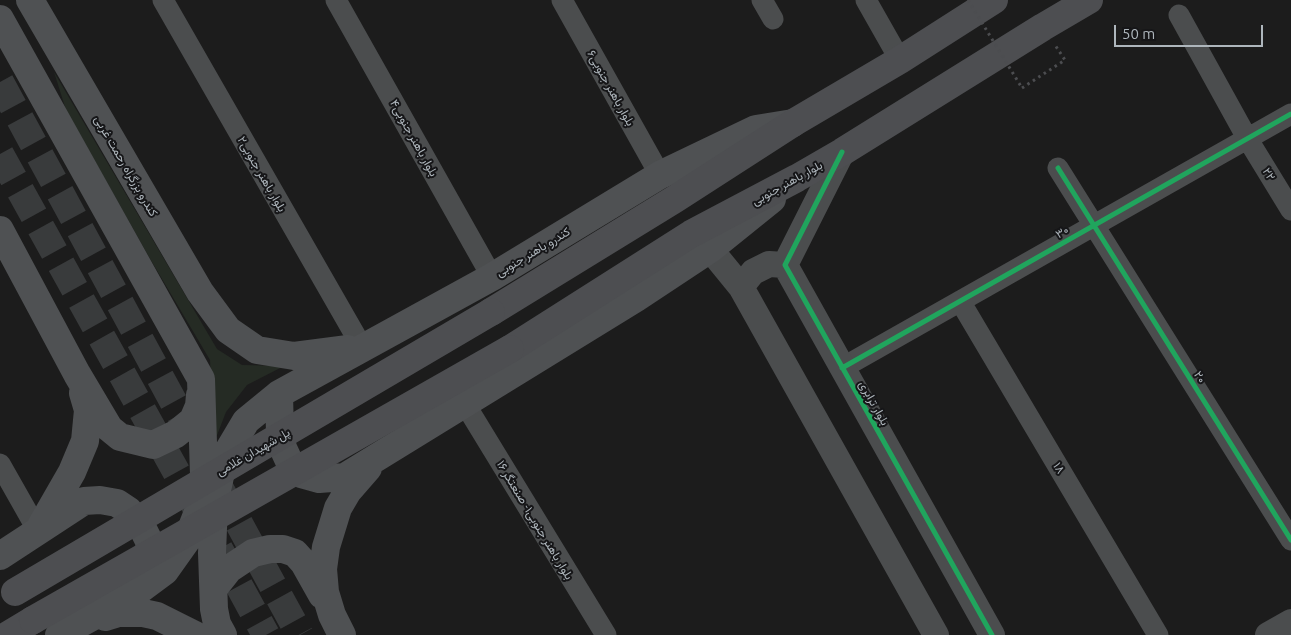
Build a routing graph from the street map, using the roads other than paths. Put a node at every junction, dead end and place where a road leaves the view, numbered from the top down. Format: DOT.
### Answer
graph roads {
  1 [pos="163,0"];
  2 [pos="336,0"];
  3 [pos="562,0"];
  4 [pos="762,0"];
  5 [pos="866,0"];
  6 [pos="994,0"];
  7 [pos="1088,0"];
  8 [pos="35,8"];
  9 [pos="1179,15"];
  10 [pos="0,19"];
  11 [pos="773,19"];
  12 [pos="900,60"];
  13 [pos="1291,114"];
  14 [pos="57,119"];
  15 [pos="792,123"];
  16 [pos="1247,138"];
  17 [pos="842,152"];
  18 [pos="1058,168"];
  19 [pos="660,176"];
  20 [pos="797,178"];
  21 [pos="1291,210"];
  22 [pos="1093,226"];
  23 [pos="0,230"];
  24 [pos="710,248"];
  25 [pos="785,265"];
  26 [pos="492,277"];
  27 [pos="741,288"];
  28 [pos="960,301"];
  29 [pos="362,347"];
  30 [pos="842,368"];
  31 [pos="77,374"];
  32 [pos="201,379"];
  33 [pos="279,394"];
  34 [pos="465,404"];
  35 [pos="378,457"];
  36 [pos="0,464"];
  37 [pos="38,531"];
  38 [pos="1291,540"];
  39 [pos="0,556"];
  40 [pos="214,588"];
  41 [pos="134,594"];
  42 [pos="7,596"];
  43 [pos="330,610"];
  44 [pos="1291,622"];
  45 [pos="69,630"];
  46 [pos="8,635"];
  47 [pos="195,635"];
  48 [pos="223,635"];
  49 [pos="342,635"];
  50 [pos="606,635"];
  51 [pos="936,635"];
  52 [pos="992,635"];
  53 [pos="1158,635"];
  54 [pos="1268,635"];
  1 -- 29 [label="street, بلوار باهنر جنوبی۲"];
  2 -- 26 [label="street, بلوار باهنر جنوبی۴"];
  3 -- 19 [label="street, بلوار باهنر جنوبی۶"];
  4 -- 11 [label="street"];
  5 -- 12 [label="street"];
  6 -- 12 [label="main road"];
  7 -- 17 [label="main road, بلوار باهنر جنوبی"];
  8 -- 14 [label="main road"];
  8 -- 29 [label="main road, کندرو بزرگراه رحمت غربی"];
  9 -- 16 [label="street, ۲۲"];
  10 -- 14 [label="main road"];
  12 -- 15 [label="main road"];
  13 -- 16 [label="street, ۳۰"];
  14 -- 32 [label="main road"];
  15 -- 19 [label="main road, کندرو باهنر جنوبی"];
  15 -- 42 [label="main road, پل شهیدان غلامی, bridge"];
  16 -- 21 [label="street, ۲۲"];
  16 -- 22 [label="street, ۳۰"];
  17 -- 20 [label="main road, بلوار باهنر جنوبی"];
  17 -- 25 [label="street"];
  18 -- 22 [label="street, ۲۰"];
  19 -- 26 [label="main road, کندرو باهنر جنوبی"];
  20 -- 24 [label="main road"];
  20 -- 46 [label="main road, بلوار باهنر جنوبی, bridge"];
  22 -- 28 [label="street, ۳۰"];
  22 -- 38 [label="street, ۲۰"];
  23 -- 31 [label="main road"];
  24 -- 27 [label="street"];
  24 -- 34 [label="main road"];
  25 -- 27 [label="street"];
  25 -- 30 [label="street, بلوار ترابری"];
  26 -- 29 [label="main road, کندرو باهنر جنوبی"];
  27 -- 51 [label="street"];
  28 -- 30 [label="street, ۳۰"];
  28 -- 53 [label="street, ۱۸"];
  29 -- 33 [label="main road, کندرو باهنر جنوبی"];
  30 -- 52 [label="street, بلوار ترابری"];
  31 -- 32 [label="main road"];
  31 -- 37 [label="main road"];
  32 -- 41 [label="main road"];
  33 -- 35 [label="main road"];
  33 -- 40 [label="main road, کندرو باهنر جنوبی"];
  34 -- 35 [label="main road"];
  34 -- 50 [label="street, بلوار باهنر جنوبی۱- صنعتگر ۱۶"];
  35 -- 43 [label="main road"];
  36 -- 37 [label="street"];
  37 -- 39 [label="main road"];
  37 -- 41 [label="main road"];
  40 -- 43 [label="main road"];
  40 -- 48 [label="main road, کندرو باهنر جنوبی"];
  41 -- 45 [label="main road"];
  43 -- 49 [label="main road"];
  44 -- 54 [label="street"];
  45 -- 47 [label="main road"];
}
